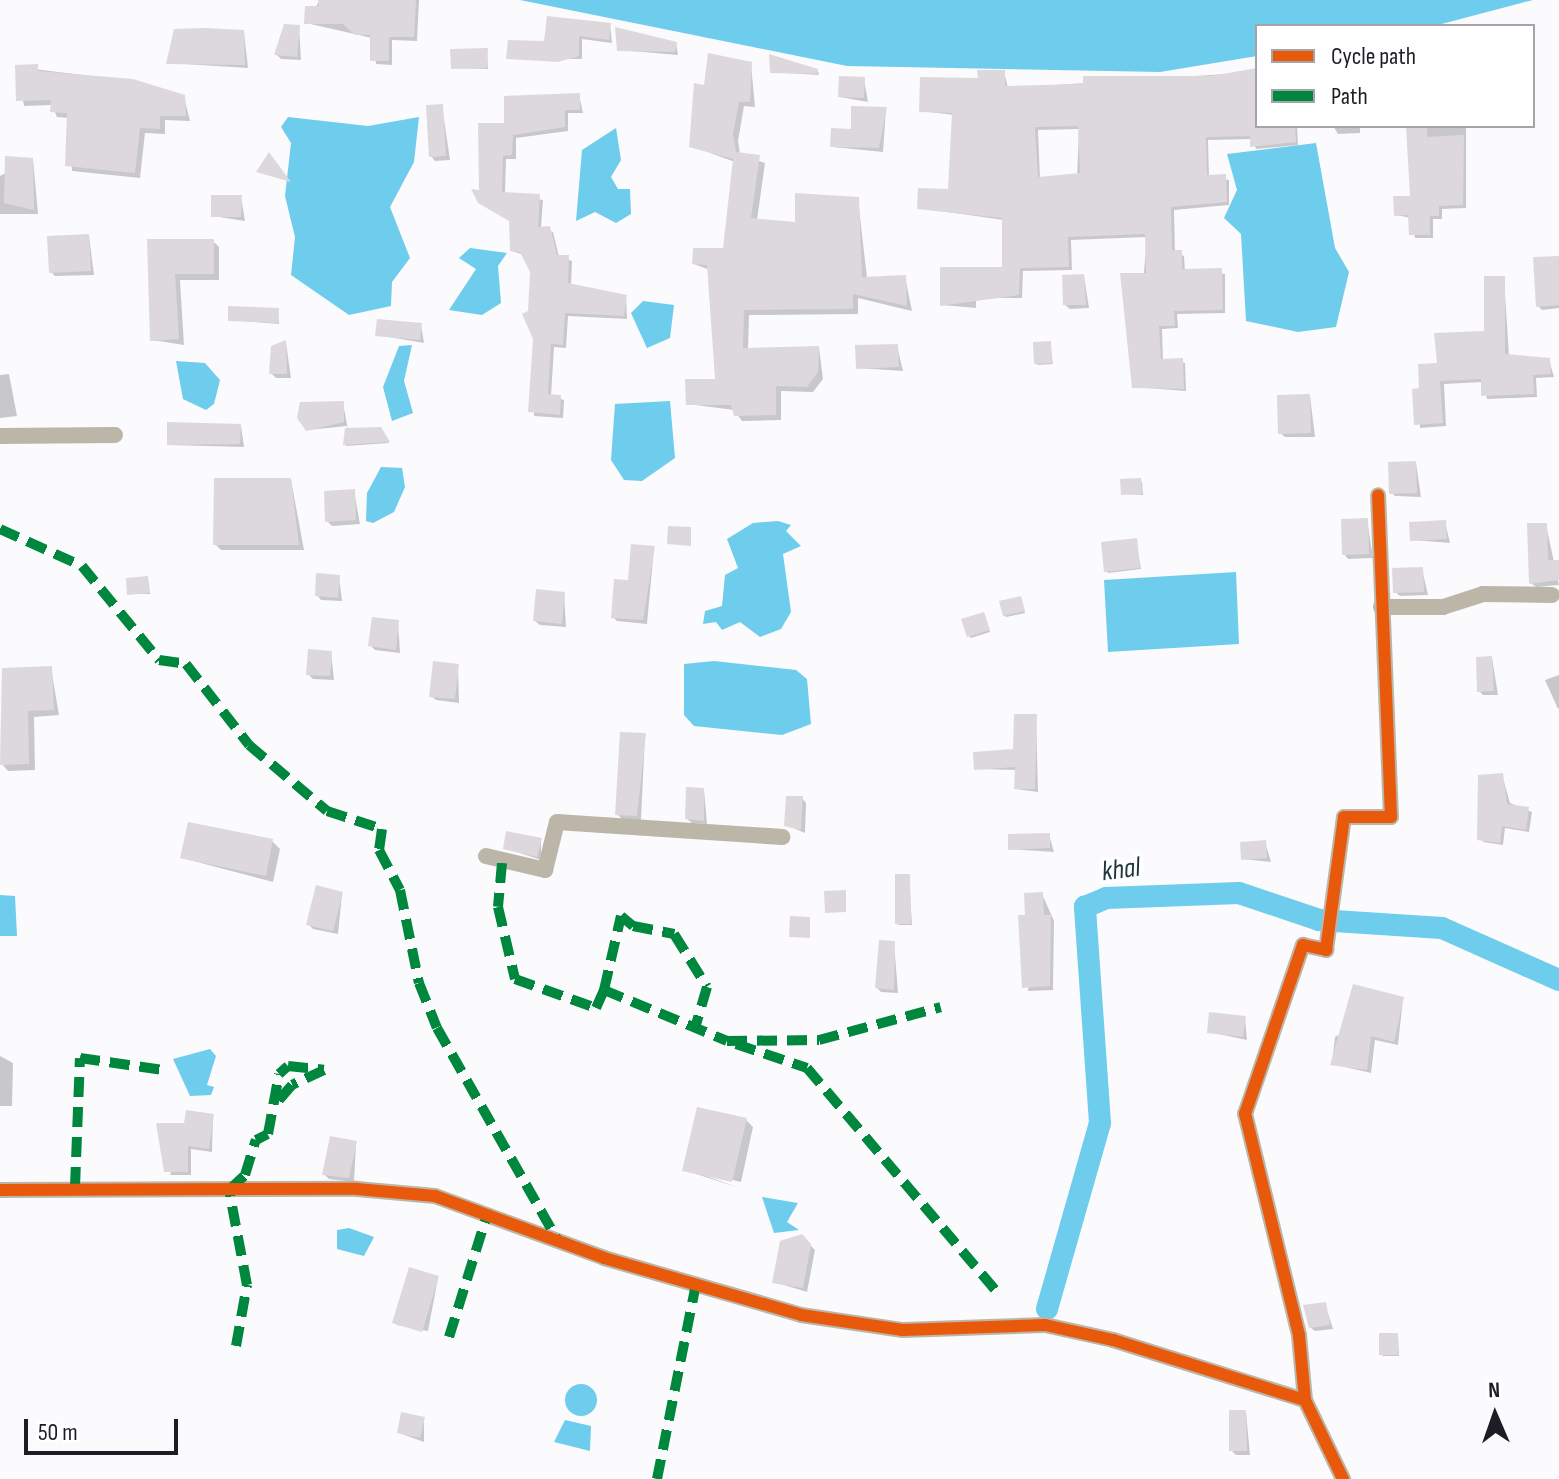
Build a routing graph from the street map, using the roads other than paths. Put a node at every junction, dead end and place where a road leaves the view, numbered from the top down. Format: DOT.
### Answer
graph roads {
  1 [pos="115,435"];
  2 [pos="0,436"];
  3 [pos="1378,495"];
  4 [pos="1552,595"];
  5 [pos="1381,607"];
  6 [pos="783,837"];
  7 [pos="486,856"];
  8 [pos="0,1190"];
  9 [pos="1305,1400"];
  10 [pos="1343,1479"];
  1 -- 2 [label="street"];
  3 -- 5 [label="street"];
  4 -- 5 [label="street"];
  5 -- 9 [label="street"];
  6 -- 7 [label="street"];
  8 -- 9 [label="street"];
  9 -- 10 [label="street"];
}
